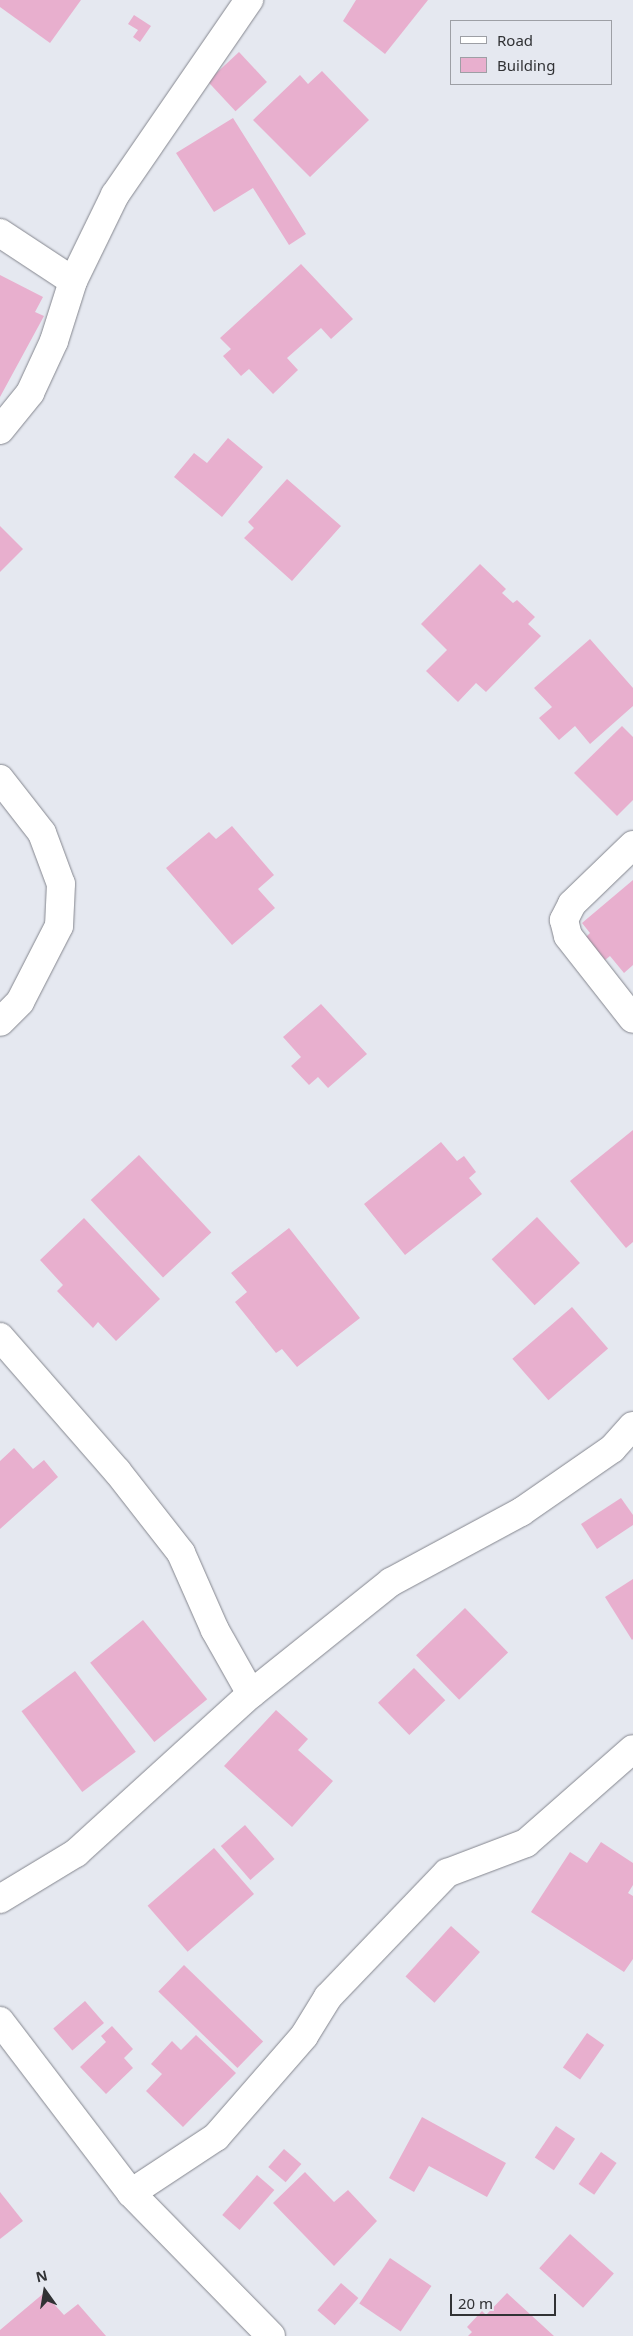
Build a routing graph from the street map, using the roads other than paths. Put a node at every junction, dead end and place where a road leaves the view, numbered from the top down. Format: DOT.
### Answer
graph roads {
  1 [pos="249,0"];
  2 [pos="0,233"];
  3 [pos="73,281"];
  4 [pos="0,430"];
  5 [pos="0,779"];
  6 [pos="633,845"];
  7 [pos="633,1019"];
  8 [pos="0,1022"];
  9 [pos="0,1337"];
  10 [pos="633,1426"];
  11 [pos="251,1694"];
  12 [pos="633,1749"];
  13 [pos="0,1900"];
  14 [pos="0,2021"];
  15 [pos="131,2193"];
  16 [pos="272,2336"];
  1 -- 3 [label="street"];
  2 -- 3 [label="street"];
  3 -- 4 [label="street"];
  5 -- 8 [label="street"];
  6 -- 7 [label="street"];
  9 -- 11 [label="street"];
  10 -- 11 [label="street"];
  11 -- 13 [label="street"];
  12 -- 15 [label="street"];
  14 -- 15 [label="street"];
  15 -- 16 [label="street"];
}
